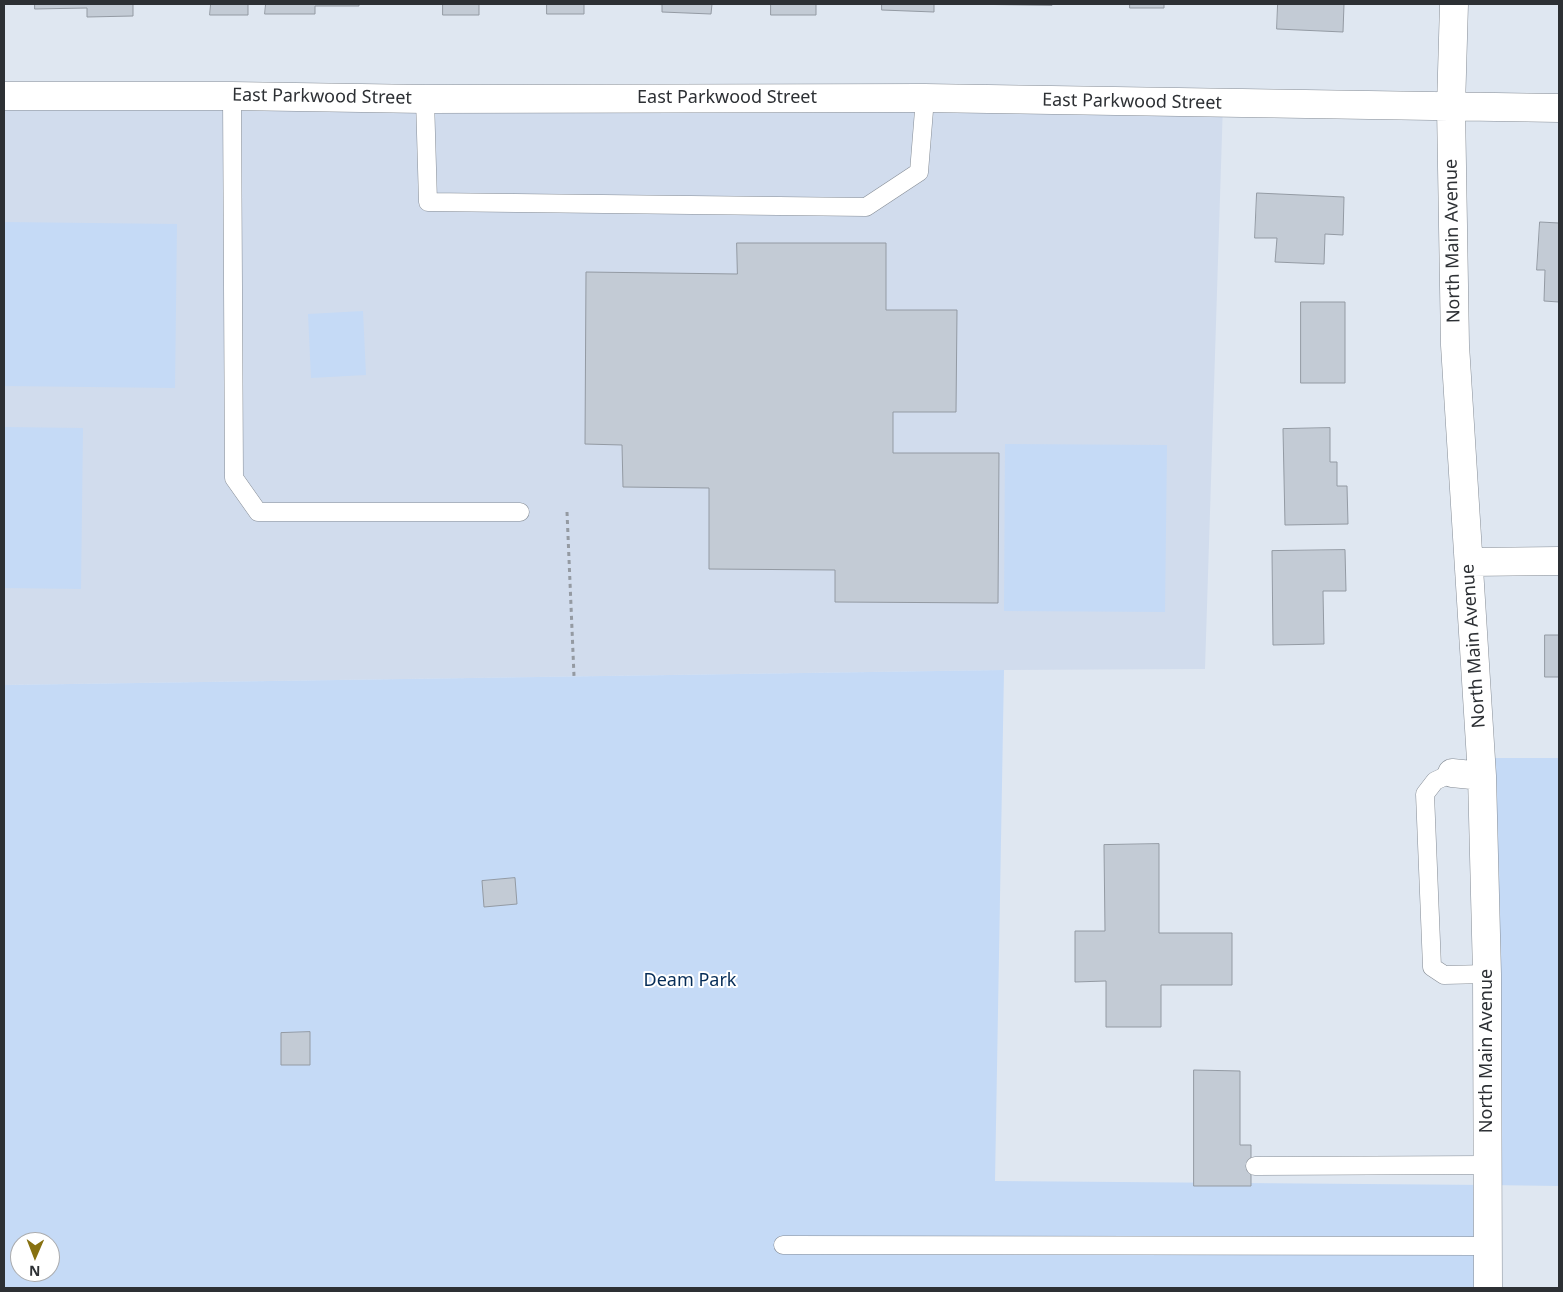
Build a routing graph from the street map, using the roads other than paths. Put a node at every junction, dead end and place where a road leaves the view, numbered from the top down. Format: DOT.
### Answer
graph roads {
  1 [pos="1454,4"];
  2 [pos="4,96"];
  3 [pos="232,96"];
  4 [pos="425,98"];
  5 [pos="924,98"];
  6 [pos="1451,108"];
  7 [pos="1559,108"];
  8 [pos="520,512"];
  9 [pos="1559,561"];
  10 [pos="1468,562"];
  11 [pos="1452,773"];
  12 [pos="1482,776"];
  13 [pos="1487,974"];
  14 [pos="1488,1165"];
  15 [pos="1255,1166"];
  16 [pos="783,1245"];
  17 [pos="1487,1246"];
  18 [pos="1488,1288"];
  1 -- 6 [label="street, North Main Avenue"];
  2 -- 3 [label="street, East Parkwood Street"];
  3 -- 4 [label="street, East Parkwood Street"];
  3 -- 8 [label="lane"];
  4 -- 5 [label="street, East Parkwood Street"];
  4 -- 5 [label="lane"];
  5 -- 6 [label="street, East Parkwood Street"];
  6 -- 7 [label="street, East Parkwood Street"];
  6 -- 10 [label="street, North Main Avenue"];
  9 -- 10 [label="street"];
  10 -- 12 [label="street, North Main Avenue"];
  11 -- 12 [label="street"];
  11 -- 13 [label="lane"];
  12 -- 13 [label="street, North Main Avenue"];
  13 -- 14 [label="street, North Main Avenue"];
  14 -- 15 [label="lane"];
  14 -- 17 [label="street, North Main Avenue"];
  16 -- 17 [label="lane"];
  17 -- 18 [label="street, North Main Avenue"];
}
